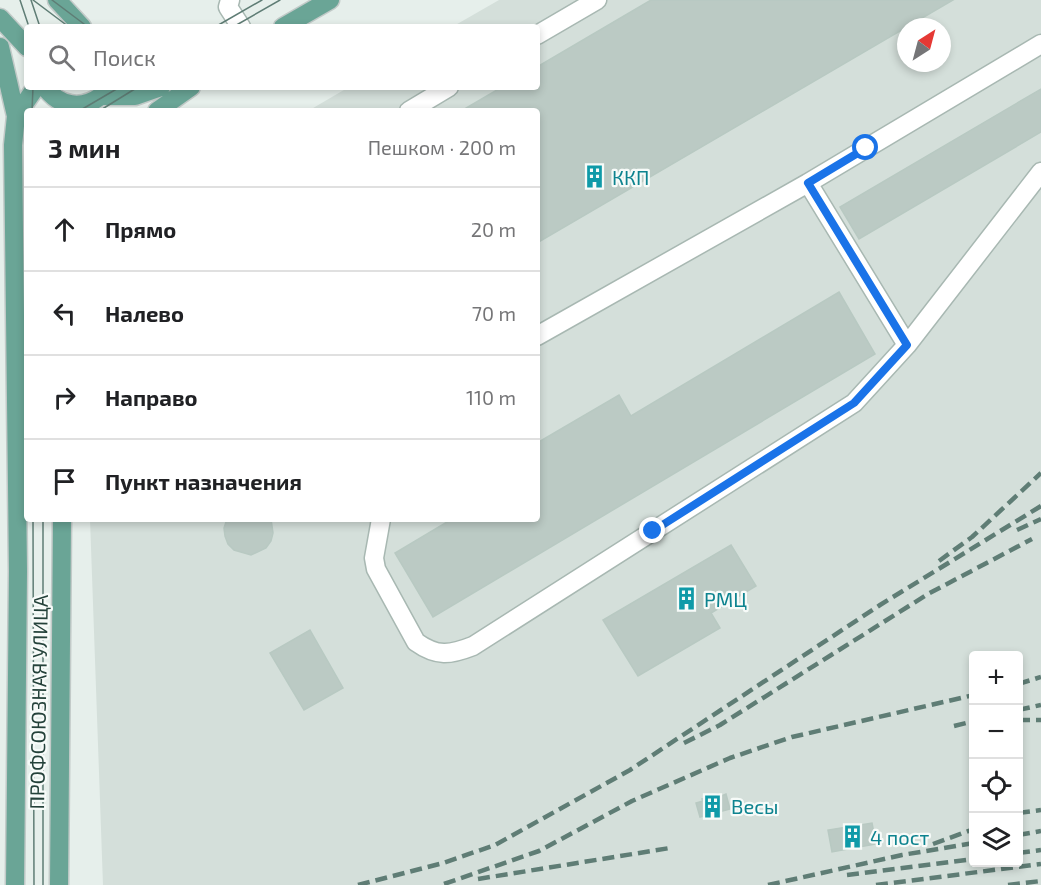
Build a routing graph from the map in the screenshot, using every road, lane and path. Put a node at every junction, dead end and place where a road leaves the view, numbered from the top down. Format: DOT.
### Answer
graph roads {
  1 [pos="57,0"];
  2 [pos="230,0"];
  3 [pos="330,0"];
  4 [pos="597,0"];
  5 [pos="0,18"];
  6 [pos="79,24"];
  7 [pos="239,24"];
  8 [pos="288,24"];
  9 [pos="540,33"];
  10 [pos="24,44"];
  11 [pos="1041,44"];
  12 [pos="0,47"];
  13 [pos="34,90"];
  14 [pos="48,90"];
  15 [pos="152,90"];
  16 [pos="187,90"];
  17 [pos="444,90"];
  18 [pos="99,98"];
  19 [pos="161,108"];
  20 [pos="414,108"];
  21 [pos="15,116"];
  22 [pos="1041,172"];
  23 [pos="808,183"];
  24 [pos="540,334"];
  25 [pos="907,345"];
  26 [pos="62,522"];
  27 [pos="380,522"];
  28 [pos="15,885"];
  29 [pos="59,885"];
  1 -- 6 [label="main road"];
  2 -- 7 [label="lane"];
  3 -- 8 [label="main road"];
  4 -- 9 [label="lane"];
  5 -- 10 [label="main road"];
  11 -- 23 [label="lane"];
  12 -- 21 [label="main road, ПРОФСОЮЗНАЯ УЛИЦА"];
  13 -- 21 [label="main road"];
  14 -- 18 [label="main road"];
  15 -- 18 [label="main road"];
  16 -- 19 [label="main road"];
  17 -- 20 [label="lane"];
  21 -- 28 [label="main road, ПРОФСОЮЗНАЯ УЛИЦА"];
  22 -- 25 [label="lane"];
  23 -- 24 [label="lane"];
  23 -- 25 [label="lane"];
  25 -- 27 [label="lane"];
  26 -- 29 [label="main road, ПРОФСОЮЗНАЯ УЛИЦА"];
}
